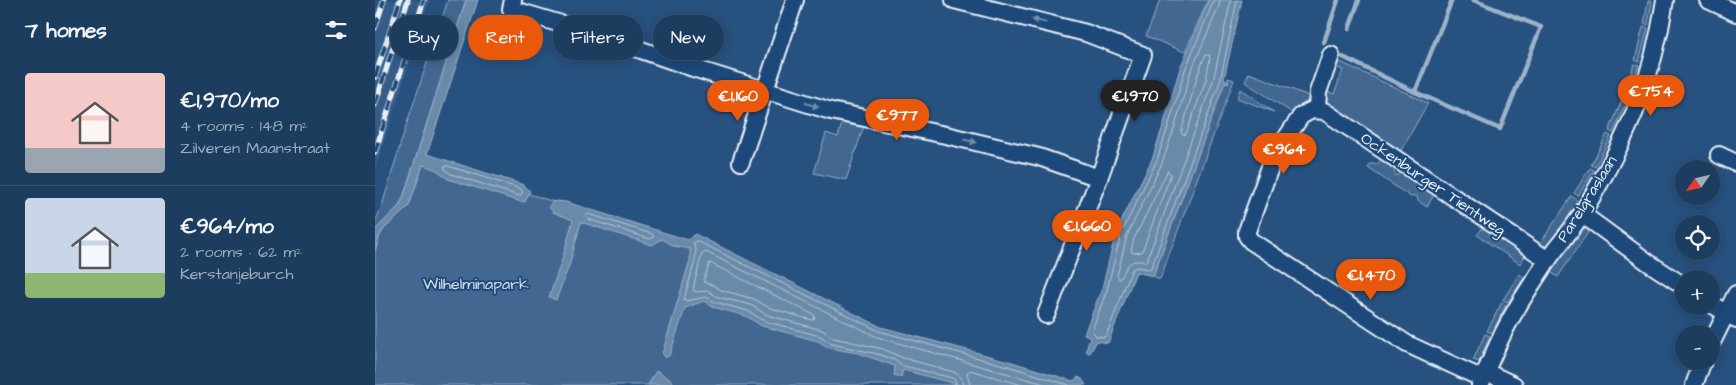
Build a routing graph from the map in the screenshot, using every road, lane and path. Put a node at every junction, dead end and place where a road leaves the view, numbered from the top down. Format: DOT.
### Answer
graph roads {
  1 [pos="795,0"];
  2 [pos="954,0"];
  3 [pos="1665,0"];
  4 [pos="1708,0"];
  5 [pos="512,4"];
  6 [pos="1736,13"];
  7 [pos="1331,55"];
  8 [pos="765,91"];
  9 [pos="1317,109"];
  10 [pos="1719,154"];
  11 [pos="741,162"];
  12 [pos="1736,163"];
  13 [pos="1736,172"];
  14 [pos="1736,176"];
  15 [pos="1099,178"];
  16 [pos="1582,214"];
  17 [pos="1548,260"];
  18 [pos="1675,280"];
  19 [pos="1736,294"];
  20 [pos="1720,309"];
  21 [pos="1046,315"];
  22 [pos="1731,316"];
  23 [pos="1720,331"];
  24 [pos="1483,379"];
  25 [pos="1514,385"];
  1 -- 8 [label="street"];
  15 -- 2 [label="street, one-way"];
  3 -- 16 [label="street, Parelgraslaan"];
  4 -- 6 [label="street"];
  5 -- 8 [label="street"];
  7 -- 9 [label="street"];
  8 -- 11 [label="street"];
  8 -- 15 [label="street, one-way"];
  9 -- 17 [label="street, Ockenburger Tientweg"];
  9 -- 24 [label="street"];
  10 -- 12 [label="street"];
  13 -- 14 [label="street"];
  15 -- 21 [label="street"];
  16 -- 17 [label="street, Parelgraslaan"];
  16 -- 18 [label="street"];
  17 -- 24 [label="street, Parelgraslaan"];
  19 -- 22 [label="street"];
  20 -- 22 [label="street"];
  22 -- 23 [label="street"];
  24 -- 25 [label="street"];
}
